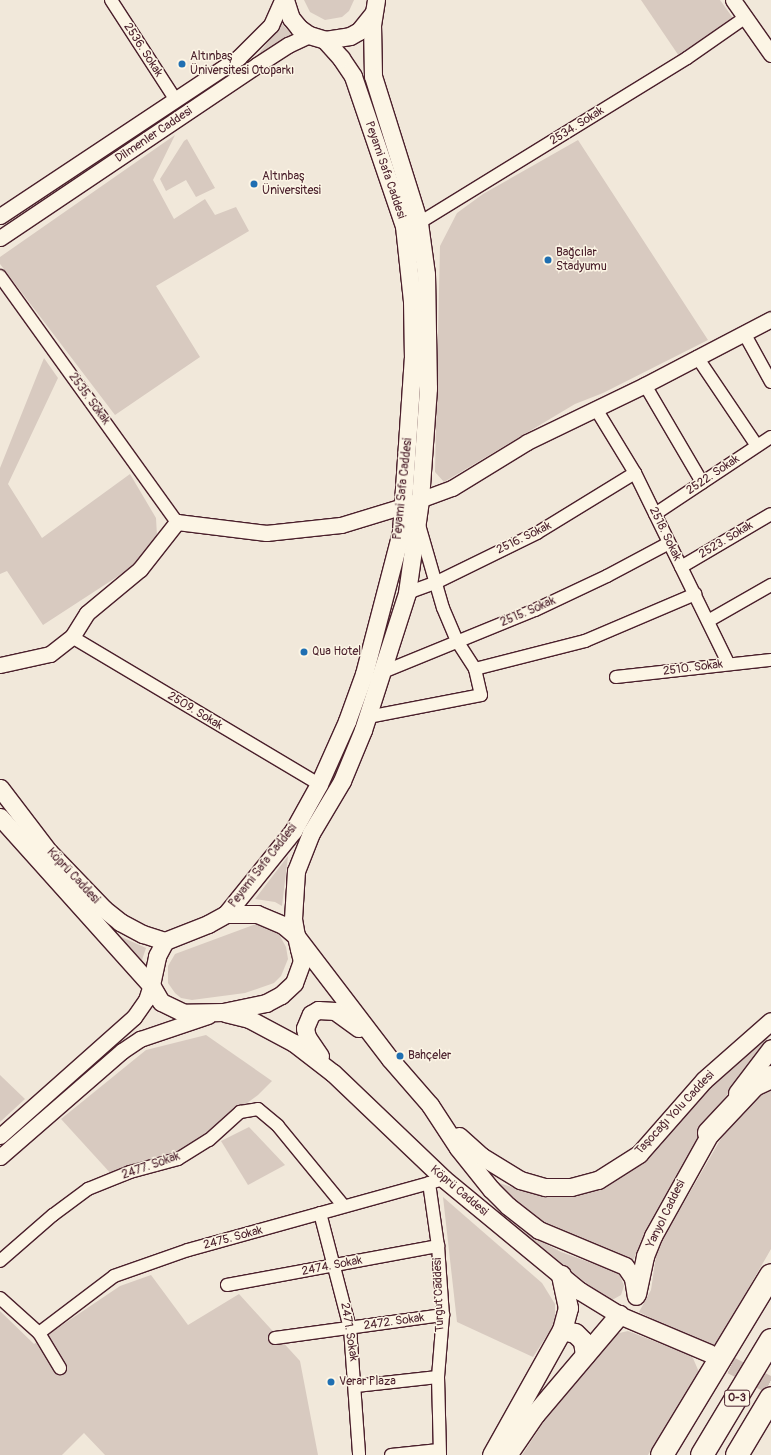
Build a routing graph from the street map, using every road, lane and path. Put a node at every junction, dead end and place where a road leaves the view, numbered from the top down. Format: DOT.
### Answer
graph roads {
  1 [pos="111,0"];
  2 [pos="282,0"];
  3 [pos="285,0"];
  4 [pos="733,0"];
  5 [pos="376,5"];
  6 [pos="746,17"];
  7 [pos="308,35"];
  8 [pos="325,40"];
  9 [pos="771,54"];
  10 [pos="175,99"];
  11 [pos="0,216"];
  12 [pos="412,224"];
  13 [pos="0,238"];
  14 [pos="0,276"];
  15 [pos="771,319"];
  16 [pos="744,333"];
  17 [pos="697,357"];
  18 [pos="771,382"];
  19 [pos="645,385"];
  20 [pos="596,409"];
  21 [pos="771,437"];
  22 [pos="757,446"];
  23 [pos="635,473"];
  24 [pos="702,482"];
  25 [pos="420,500"];
  26 [pos="403,506"];
  27 [pos="655,514"];
  28 [pos="771,514"];
  29 [pos="417,519"];
  30 [pos="178,522"];
  31 [pos="670,543"];
  32 [pos="681,567"];
  33 [pos="435,583"];
  34 [pos="770,587"];
  35 [pos="407,593"];
  36 [pos="695,594"];
  37 [pos="708,621"];
  38 [pos="72,637"];
  39 [pos="458,641"];
  40 [pos="771,660"];
  41 [pos="728,663"];
  42 [pos="0,665"];
  43 [pos="475,669"];
  44 [pos="383,672"];
  45 [pos="616,677"];
  46 [pos="368,717"];
  47 [pos="319,784"];
  48 [pos="0,788"];
  49 [pos="0,817"];
  50 [pos="226,914"];
  51 [pos="296,936"];
  52 [pos="166,941"];
  53 [pos="150,985"];
  54 [pos="223,1012"];
  55 [pos="771,1021"];
  56 [pos="771,1048"];
  57 [pos="390,1059"];
  58 [pos="333,1074"];
  59 [pos="771,1077"];
  60 [pos="430,1105"];
  61 [pos="709,1133"];
  62 [pos="0,1136"];
  63 [pos="0,1157"];
  64 [pos="436,1181"];
  65 [pos="343,1205"];
  66 [pos="320,1213"];
  67 [pos="438,1246"];
  68 [pos="0,1262"];
  69 [pos="335,1265"];
  70 [pos="561,1275"];
  71 [pos="771,1275"];
  72 [pos="227,1285"];
  73 [pos="636,1296"];
  74 [pos="0,1298"];
  75 [pos="443,1315"];
  76 [pos="619,1315"];
  77 [pos="350,1328"];
  78 [pos="562,1330"];
  79 [pos="39,1333"];
  80 [pos="274,1338"];
  81 [pos="771,1340"];
  82 [pos="709,1354"];
  83 [pos="585,1355"];
  84 [pos="60,1368"];
  85 [pos="438,1377"];
  86 [pos="356,1386"];
  87 [pos="771,1398"];
  88 [pos="439,1452"];
  89 [pos="358,1455"];
  90 [pos="391,1455"];
  91 [pos="492,1455"];
  92 [pos="507,1455"];
  93 [pos="662,1455"];
  94 [pos="702,1455"];
  95 [pos="737,1455"];
  1 -- 10 [label="street, 2536. Sokak"];
  2 -- 10 [label="street, Dilmenler Caddesi"];
  3 -- 7 [label="main road"];
  4 -- 6 [label="street"];
  5 -- 8 [label="main road"];
  5 -- 12 [label="main road"];
  6 -- 9 [label="street"];
  6 -- 12 [label="street, 2534. Sokak"];
  7 -- 8 [label="main road"];
  7 -- 13 [label="street, Dilmenler Caddesi"];
  8 -- 12 [label="main road, Peyami Safa Caddesi"];
  10 -- 11 [label="street, Dilmenler Caddesi"];
  12 -- 25 [label="main road"];
  12 -- 26 [label="main road, Peyami Safa Caddesi"];
  14 -- 30 [label="street, 2535. Sokak"];
  15 -- 16 [label="street"];
  16 -- 17 [label="street"];
  16 -- 18 [label="street"];
  17 -- 19 [label="street"];
  17 -- 22 [label="street"];
  19 -- 20 [label="street"];
  19 -- 24 [label="street"];
  20 -- 23 [label="street, 2518. Sokak"];
  20 -- 25 [label="street"];
  21 -- 22 [label="street, 2522. Sokak"];
  22 -- 24 [label="street, 2522. Sokak"];
  23 -- 27 [label="street, 2518. Sokak"];
  23 -- 33 [label="street, 2516. Sokak"];
  24 -- 27 [label="street, 2522. Sokak"];
  25 -- 26 [label="street"];
  25 -- 29 [label="main road"];
  26 -- 30 [label="street"];
  26 -- 47 [label="main road, Peyami Safa Caddesi"];
  27 -- 31 [label="street, 2518. Sokak"];
  28 -- 32 [label="street, 2523. Sokak"];
  29 -- 33 [label="street"];
  29 -- 35 [label="main road"];
  30 -- 38 [label="street"];
  31 -- 32 [label="street, 2518. Sokak"];
  31 -- 39 [label="street, 2515. Sokak"];
  32 -- 36 [label="street, 2518. Sokak"];
  33 -- 35 [label="street, 2516. Sokak"];
  33 -- 39 [label="street"];
  34 -- 37 [label="street"];
  35 -- 44 [label="main road"];
  36 -- 37 [label="street, 2518. Sokak"];
  36 -- 43 [label="street"];
  37 -- 41 [label="street, 2518. Sokak"];
  38 -- 42 [label="street"];
  38 -- 47 [label="street, 2509. Sokak"];
  39 -- 43 [label="street"];
  39 -- 44 [label="street, 2515. Sokak"];
  40 -- 41 [label="street, 2510. Sokak"];
  41 -- 45 [label="street, 2510. Sokak"];
  43 -- 46 [label="street"];
  44 -- 46 [label="main road"];
  46 -- 51 [label="main road"];
  47 -- 50 [label="main road, Peyami Safa Caddesi"];
  48 -- 52 [label="main road, Köprü Caddesi"];
  49 -- 53 [label="main road, Köprü Caddesi"];
  50 -- 51 [label="main road"];
  50 -- 52 [label="main road"];
  51 -- 54 [label="main road"];
  51 -- 57 [label="main road, Köprü Caddesi"];
  52 -- 53 [label="main road"];
  53 -- 54 [label="main road"];
  53 -- 62 [label="street"];
  54 -- 58 [label="main road, Köprü Caddesi"];
  54 -- 63 [label="street"];
  55 -- 60 [label="main road, Taşocağı Yolu Caddesi"];
  56 -- 61 [label="main road, Yanyol Caddesi"];
  57 -- 58 [label="main road"];
  57 -- 60 [label="main road, Köprü Caddesi"];
  58 -- 64 [label="main road, Köprü Caddesi"];
  59 -- 61 [label="highway"];
  60 -- 73 [label="main road, Köprü Caddesi"];
  61 -- 73 [label="main road, Yanyol Caddesi"];
  64 -- 65 [label="street, 2475. Sokak"];
  64 -- 67 [label="street, Turgut Caddesi"];
  64 -- 70 [label="main road, Köprü Caddesi"];
  65 -- 66 [label="street, 2475. Sokak"];
  65 -- 68 [label="street, 2477. Sokak"];
  66 -- 69 [label="street, 2471. Sokak"];
  66 -- 79 [label="street, 2475. Sokak"];
  67 -- 69 [label="street, 2474. Sokak"];
  67 -- 75 [label="street, Turgut Caddesi"];
  69 -- 72 [label="street, 2474. Sokak"];
  69 -- 77 [label="street, 2471. Sokak"];
  70 -- 76 [label="main road, Köprü Caddesi"];
  70 -- 78 [label="main road"];
  71 -- 93 [label="highway"];
  73 -- 76 [label="main road, Yanyol Caddesi"];
  74 -- 79 [label="street"];
  75 -- 77 [label="street, 2472. Sokak"];
  75 -- 85 [label="street, Turgut Caddesi"];
  76 -- 82 [label="main road, Köprü Caddesi"];
  76 -- 83 [label="main road, Yanyol Caddesi"];
  77 -- 80 [label="street, 2472. Sokak"];
  77 -- 86 [label="street, 2471. Sokak"];
  78 -- 83 [label="main road"];
  78 -- 91 [label="main road"];
  79 -- 84 [label="street"];
  81 -- 94 [label="highway, O-3"];
  83 -- 92 [label="main road, Yanyol Caddesi"];
  85 -- 86 [label="street"];
  85 -- 88 [label="street, Turgut Caddesi"];
  86 -- 89 [label="street, 2471. Sokak"];
  87 -- 95 [label="highway, O-3"];
  88 -- 90 [label="street"];
}
